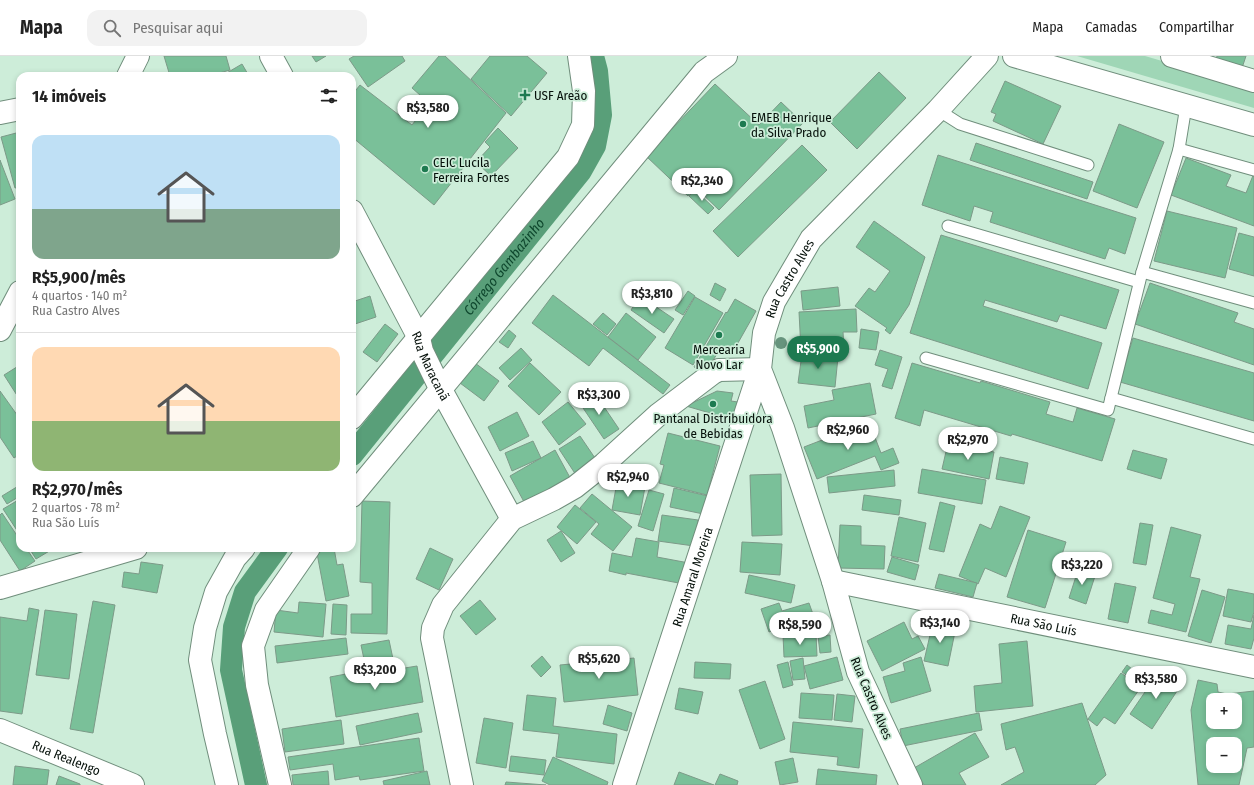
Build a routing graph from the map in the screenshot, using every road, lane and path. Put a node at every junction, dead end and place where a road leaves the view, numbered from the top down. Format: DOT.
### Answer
graph roads {
  1 [pos="138,56"];
  2 [pos="271,56"];
  3 [pos="579,56"];
  4 [pos="726,56"];
  5 [pos="987,56"];
  6 [pos="1014,56"];
  7 [pos="1172,56"];
  8 [pos="130,72"];
  9 [pos="280,72"];
  10 [pos="1254,81"];
  11 [pos="1186,106"];
  12 [pos="16,110"];
  13 [pos="938,110"];
  14 [pos="0,113"];
  15 [pos="1254,125"];
  16 [pos="1179,149"];
  17 [pos="1088,165"];
  18 [pos="1254,170"];
  19 [pos="356,219"];
  20 [pos="948,226"];
  21 [pos="1141,277"];
  22 [pos="16,300"];
  23 [pos="1254,303"];
  24 [pos="0,330"];
  25 [pos="420,345"];
  26 [pos="926,358"];
  27 [pos="760,369"];
  28 [pos="437,381"];
  29 [pos="1111,398"];
  30 [pos="356,414"];
  31 [pos="1254,439"];
  32 [pos="356,491"];
  33 [pos="512,520"];
  34 [pos="122,552"];
  35 [pos="240,552"];
  36 [pos="306,552"];
  37 [pos="833,581"];
  38 [pos="0,588"];
  39 [pos="1254,667"];
  40 [pos="0,730"];
  41 [pos="133,785"];
  42 [pos="227,785"];
  43 [pos="280,785"];
  44 [pos="462,785"];
  45 [pos="624,785"];
  46 [pos="911,785"];
  1 -- 8 [label="street"];
  2 -- 9 [label="street"];
  3 -- 25 [label="street"];
  4 -- 28 [label="street"];
  5 -- 13 [label="street, Rua Castro Alves"];
  6 -- 11 [label="street"];
  7 -- 10 [label="street"];
  11 -- 15 [label="street"];
  11 -- 16 [label="lane"];
  12 -- 14 [label="street"];
  13 -- 17 [label="lane"];
  13 -- 27 [label="street, Rua Castro Alves"];
  16 -- 18 [label="lane"];
  16 -- 21 [label="lane"];
  19 -- 25 [label="street, Rua Maracanã"];
  20 -- 21 [label="lane"];
  21 -- 23 [label="lane"];
  21 -- 29 [label="lane"];
  22 -- 24 [label="street"];
  25 -- 28 [label="street, Rua Maracanã"];
  25 -- 30 [label="street"];
  26 -- 29 [label="lane"];
  27 -- 33 [label="street"];
  27 -- 37 [label="street, Rua Castro Alves"];
  27 -- 45 [label="street, Rua Amaral Moreira"];
  28 -- 32 [label="street"];
  28 -- 33 [label="street, Rua Maracanã"];
  29 -- 31 [label="lane"];
  33 -- 44 [label="street"];
  34 -- 38 [label="street"];
  35 -- 42 [label="street"];
  36 -- 43 [label="street"];
  37 -- 39 [label="street, Rua São Luís"];
  37 -- 46 [label="street, Rua Castro Alves"];
  40 -- 41 [label="street, Rua Realengo"];
}
